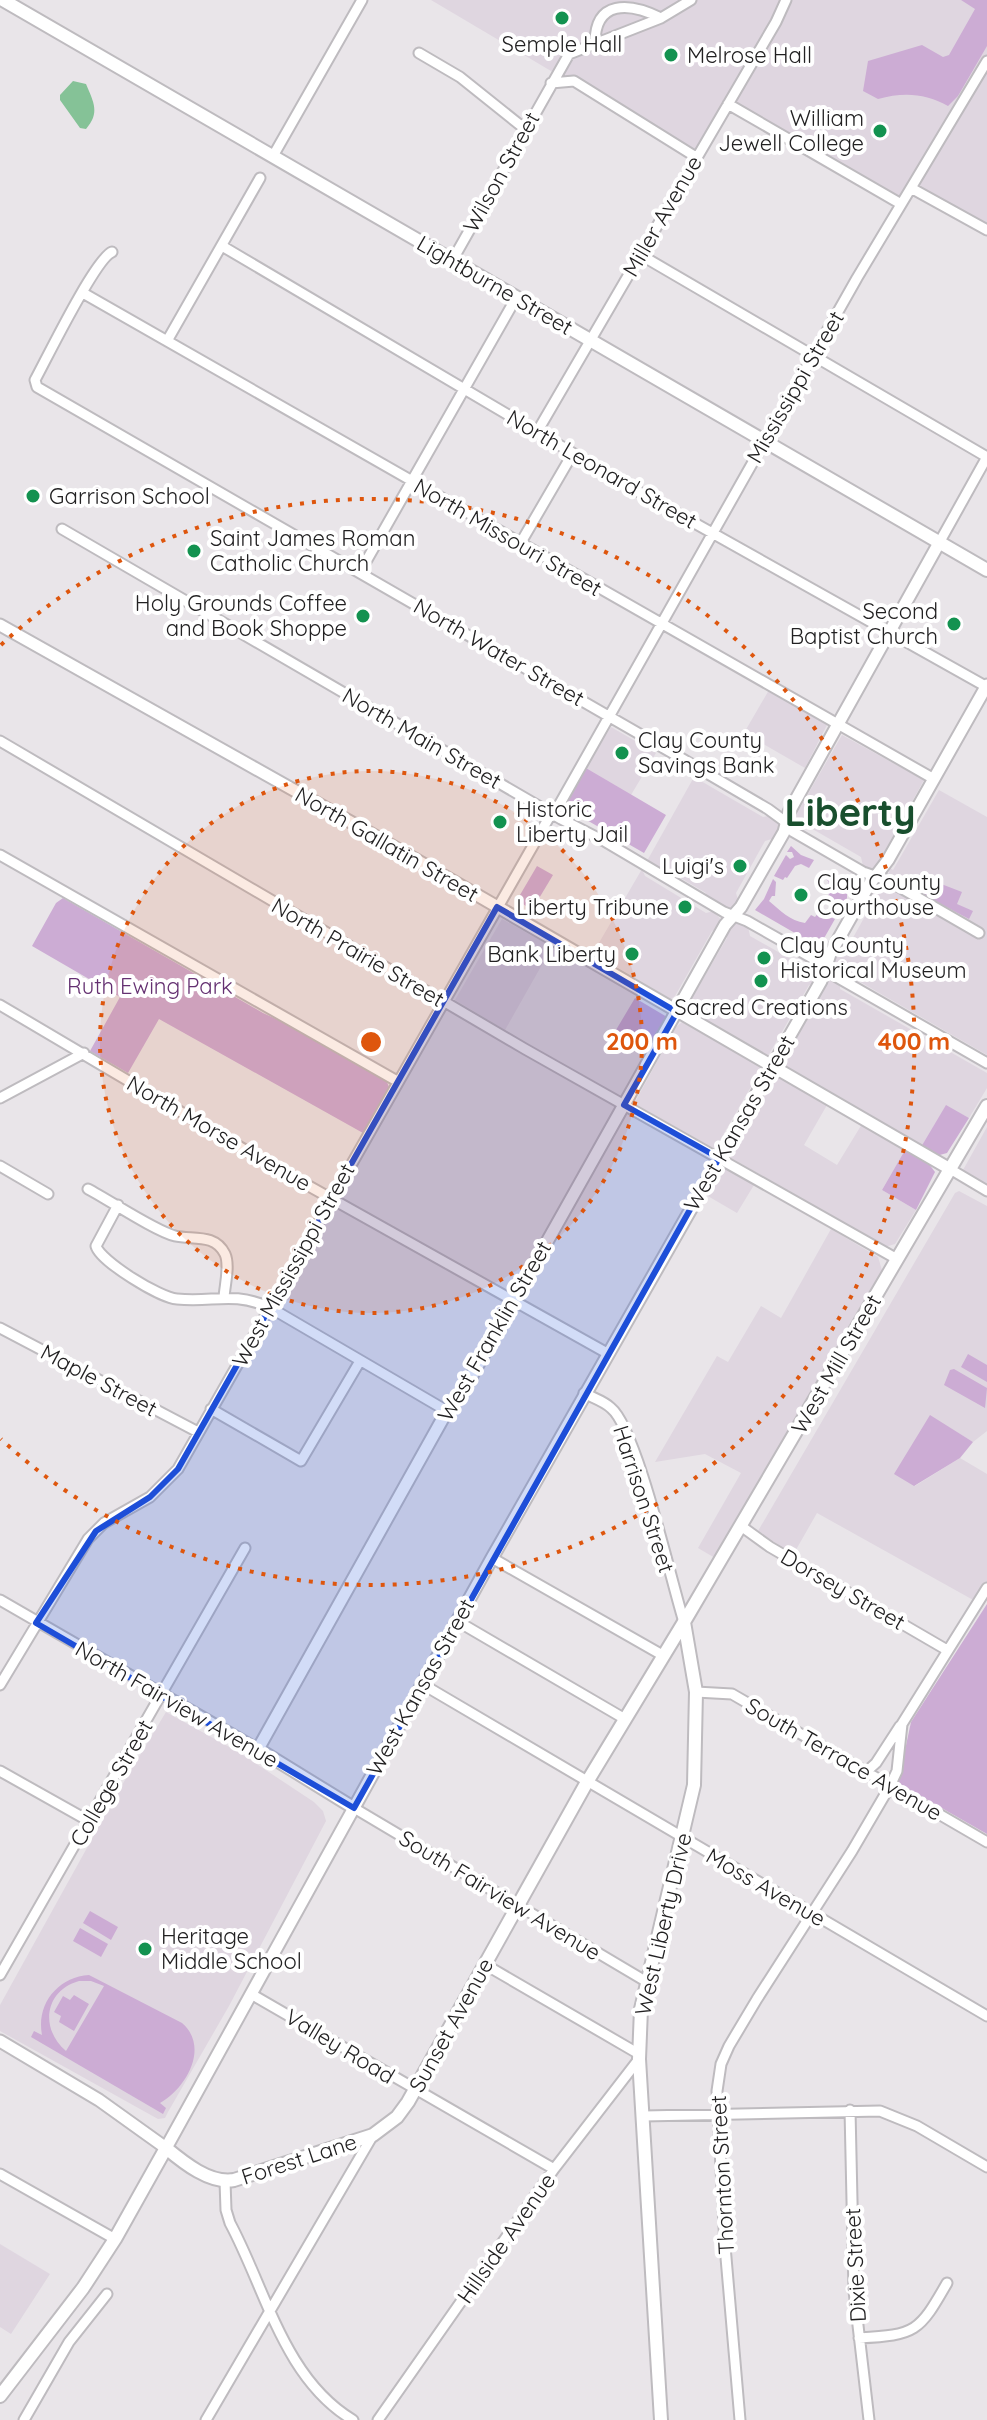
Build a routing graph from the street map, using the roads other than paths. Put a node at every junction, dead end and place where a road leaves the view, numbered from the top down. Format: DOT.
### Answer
graph roads {
  1 [pos="3,0"];
  2 [pos="362,0"];
  3 [pos="691,0"];
  4 [pos="786,0"];
  5 [pos="661,18"];
  6 [pos="595,43"];
  7 [pos="419,53"];
  8 [pos="987,61"];
  9 [pos="551,83"];
  10 [pos="728,104"];
  11 [pos="525,129"];
  12 [pos="273,156"];
  13 [pos="696,157"];
  14 [pos="260,178"];
  15 [pos="911,188"];
  16 [pos="901,204"];
  17 [pos="987,230"];
  18 [pos="222,246"];
  19 [pos="112,252"];
  20 [pos="639,254"];
  21 [pos="452,261"];
  22 [pos="83,293"];
  23 [pos="516,298"];
  24 [pos="590,340"];
  25 [pos="167,341"];
  26 [pos="813,355"];
  27 [pos="464,389"];
  28 [pos="537,432"];
  29 [pos="764,441"];
  30 [pos="573,453"];
  31 [pos="987,457"];
  32 [pos="412,481"];
  33 [pos="62,529"];
  34 [pos="712,533"];
  35 [pos="939,543"];
  36 [pos="520,544"];
  37 [pos="987,570"];
  38 [pos="360,572"];
  39 [pos="0,625"];
  40 [pos="660,625"];
  41 [pos="888,633"];
  42 [pos="987,687"];
  43 [pos="608,715"];
  44 [pos="837,725"];
  45 [pos="0,741"];
  46 [pos="934,779"];
  47 [pos="551,814"];
  48 [pos="785,823"];
  49 [pos="0,855"];
  50 [pos="877,875"];
  51 [pos="497,907"];
  52 [pos="732,916"];
  53 [pos="979,933"];
  54 [pos="824,968"];
  55 [pos="443,1001"];
  56 [pos="0,1005"];
  57 [pos="677,1012"];
  58 [pos="84,1053"];
  59 [pos="987,1063"];
  60 [pos="772,1066"];
  61 [pos="397,1081"];
  62 [pos="0,1098"];
  63 [pos="624,1105"];
  64 [pos="987,1106"];
  65 [pos="719,1158"];
  66 [pos="0,1166"];
  67 [pos="950,1169"];
  68 [pos="88,1189"];
  69 [pos="987,1191"];
  70 [pos="48,1194"];
  71 [pos="331,1198"];
  72 [pos="118,1205"];
  73 [pos="897,1259"];
  74 [pos="224,1297"];
  75 [pos="513,1301"];
  76 [pos="269,1307"];
  77 [pos="0,1328"];
  78 [pos="607,1353"];
  79 [pos="360,1361"];
  80 [pos="584,1393"];
  81 [pos="211,1409"];
  82 [pos="447,1411"];
  83 [pos="198,1432"];
  84 [pos="741,1526"];
  85 [pos="245,1548"];
  86 [pos="492,1558"];
  87 [pos="987,1588"];
  88 [pos="0,1600"];
  89 [pos="457,1621"];
  90 [pos="684,1622"];
  91 [pos="36,1623"];
  92 [pos="947,1650"];
  93 [pos="664,1656"];
  94 [pos="422,1684"];
  95 [pos="0,1685"];
  96 [pos="696,1692"];
  97 [pos="162,1695"];
  98 [pos="625,1719"];
  99 [pos="902,1724"];
  100 [pos="258,1749"];
  101 [pos="0,1771"];
  102 [pos="866,1772"];
  103 [pos="587,1782"];
  104 [pos="890,1786"];
  105 [pos="354,1808"];
  106 [pos="89,1821"];
  107 [pos="682,1838"];
  108 [pos="987,1842"];
  109 [pos="518,1905"];
  110 [pos="812,1914"];
  111 [pos="484,1964"];
  112 [pos="0,1975"];
  113 [pos="647,1982"];
  114 [pos="251,1994"];
  115 [pos="987,2016"];
  116 [pos="0,2041"];
  117 [pos="639,2057"];
  118 [pos="415,2091"];
  119 [pos="850,2110"];
  120 [pos="718,2113"];
  121 [pos="644,2116"];
  122 [pos="373,2135"];
  123 [pos="166,2148"];
  124 [pos="987,2167"];
  125 [pos="554,2169"];
  126 [pos="0,2174"];
  127 [pos="225,2181"];
  128 [pos="115,2239"];
  129 [pos="947,2283"];
  130 [pos="107,2294"];
  131 [pos="271,2311"];
  132 [pos="859,2338"];
  133 [pos="0,2396"];
  134 [pos="24,2420"];
  135 [pos="206,2420"];
  136 [pos="353,2420"];
  137 [pos="378,2420"];
  138 [pos="661,2420"];
  139 [pos="740,2420"];
  140 [pos="869,2420"];
  1 -- 12 [label="main road, Lightburne Street"];
  2 -- 12 [label="street"];
  3 -- 5 [label="street, Wilson Street"];
  4 -- 10 [label="street, Miller Avenue"];
  5 -- 6 [label="street, Wilson Street"];
  5 -- 6 [label="street"];
  6 -- 9 [label="street, Wilson Street"];
  7 -- 11 [label="street"];
  8 -- 15 [label="street, Mississippi Street"];
  9 -- 11 [label="street, Wilson Street"];
  9 -- 13 [label="street"];
  10 -- 13 [label="street, Miller Avenue"];
  10 -- 16 [label="street"];
  11 -- 21 [label="street, Wilson Street"];
  12 -- 21 [label="main road, Lightburne Street"];
  13 -- 20 [label="street, Miller Avenue"];
  14 -- 18 [label="street"];
  15 -- 16 [label="street, Mississippi Street"];
  15 -- 17 [label="street"];
  16 -- 26 [label="street, Mississippi Street"];
  18 -- 25 [label="street"];
  18 -- 27 [label="street, North Leonard Street"];
  19 -- 22 [label="street"];
  20 -- 24 [label="street, Miller Avenue"];
  20 -- 26 [label="street"];
  21 -- 23 [label="main road, Lightburne Street"];
  22 -- 25 [label="street, North Missouri Street"];
  22 -- 38 [label="street, North Water Street"];
  23 -- 24 [label="main road, Lightburne Street"];
  23 -- 27 [label="street"];
  24 -- 28 [label="street, Miller Avenue"];
  24 -- 29 [label="main road, Lightburne Street"];
  25 -- 32 [label="street, North Missouri Street"];
  26 -- 29 [label="street, Mississippi Street"];
  26 -- 31 [label="street"];
  27 -- 28 [label="street, North Leonard Street"];
  27 -- 32 [label="street"];
  28 -- 30 [label="street, North Leonard Street"];
  29 -- 34 [label="street, Mississippi Street"];
  29 -- 35 [label="main road, Lightburne Street"];
  30 -- 34 [label="street, North Leonard Street"];
  30 -- 36 [label="street"];
  31 -- 35 [label="street"];
  32 -- 36 [label="street, North Missouri Street"];
  32 -- 38 [label="street"];
  33 -- 47 [label="street, North Main Street"];
  34 -- 40 [label="street, Mississippi Street"];
  34 -- 41 [label="street, North Leonard Street"];
  35 -- 37 [label="main road, Lightburne Street"];
  35 -- 41 [label="street, West Franklin Street"];
  36 -- 40 [label="street, North Missouri Street"];
  38 -- 43 [label="street, North Water Street"];
  39 -- 51 [label="street, North Gallatin Street"];
  40 -- 43 [label="street, Mississippi Street"];
  40 -- 44 [label="street, North Missouri Street"];
  41 -- 42 [label="street, North Leonard Street"];
  41 -- 44 [label="street, West Franklin Street"];
  42 -- 46 [label="street, West Kansas Street"];
  43 -- 47 [label="street, Mississippi Street"];
  43 -- 48 [label="street, North Water Street"];
  44 -- 46 [label="street, North Missouri Street"];
  44 -- 48 [label="street, West Franklin Street"];
  45 -- 55 [label="street, North Prairie Street"];
  46 -- 50 [label="street, West Kansas Street"];
  47 -- 51 [label="street, West Mississippi Street"];
  47 -- 52 [label="street, North Main Street"];
  48 -- 50 [label="street, North Water Street"];
  48 -- 52 [label="street, West Franklin Street"];
  49 -- 61 [label="street"];
  50 -- 53 [label="street, North Water Street"];
  50 -- 54 [label="street, West Kansas Street"];
  51 -- 55 [label="street, West Mississippi Street"];
  51 -- 57 [label="street, North Gallatin Street"];
  52 -- 54 [label="street, North Main Street"];
  52 -- 57 [label="street, West Franklin Street"];
  54 -- 59 [label="street, North Main Street"];
  54 -- 60 [label="street, West Kansas Street"];
  55 -- 61 [label="street, West Mississippi Street"];
  55 -- 63 [label="street, North Prairie Street"];
  56 -- 58 [label="street, North Morse Avenue"];
  57 -- 60 [label="street, North Gallatin Street"];
  57 -- 63 [label="street, West Franklin Street"];
  58 -- 62 [label="street"];
  58 -- 71 [label="street, North Morse Avenue"];
  60 -- 65 [label="street, West Kansas Street"];
  60 -- 67 [label="street, North Gallatin Street"];
  61 -- 71 [label="street, West Mississippi Street"];
  63 -- 65 [label="street, North Prairie Street"];
  63 -- 75 [label="street, West Franklin Street"];
  64 -- 67 [label="main road, West Mill Street"];
  65 -- 73 [label="street, North Prairie Street"];
  65 -- 78 [label="street, West Kansas Street"];
  66 -- 70 [label="street"];
  67 -- 69 [label="street"];
  67 -- 73 [label="main road, West Mill Street"];
  68 -- 72 [label="street"];
  71 -- 75 [label="street, North Morse Avenue"];
  71 -- 76 [label="street, West Mississippi Street"];
  72 -- 74 [label="street"];
  72 -- 74 [label="street"];
  73 -- 84 [label="main road, West Mill Street"];
  74 -- 76 [label="street"];
  75 -- 78 [label="street, North Morse Avenue"];
  75 -- 82 [label="street, West Franklin Street"];
  76 -- 79 [label="street"];
  76 -- 81 [label="street, West Mississippi Street"];
  77 -- 83 [label="street, Maple Street"];
  78 -- 80 [label="street, West Kansas Street"];
  79 -- 81 [label="street"];
  79 -- 82 [label="street"];
  80 -- 86 [label="street, West Kansas Street"];
  80 -- 90 [label="street, Harrison Street"];
  81 -- 83 [label="street, West Mississippi Street"];
  82 -- 100 [label="street, West Franklin Street"];
  83 -- 91 [label="street, West Mississippi Street"];
  84 -- 90 [label="main road, West Mill Street"];
  84 -- 92 [label="street, Dorsey Street"];
  85 -- 97 [label="street, College Street"];
  86 -- 89 [label="street, West Kansas Street"];
  86 -- 93 [label="street"];
  87 -- 92 [label="street"];
  88 -- 91 [label="street, North Fairview Avenue"];
  89 -- 94 [label="street, West Kansas Street"];
  89 -- 98 [label="street"];
  90 -- 93 [label="main road, Sunset Avenue"];
  90 -- 96 [label="main road, West Liberty Drive"];
  91 -- 95 [label="street, West Mississippi Street"];
  91 -- 97 [label="street, North Fairview Avenue"];
  92 -- 99 [label="street"];
  93 -- 98 [label="main road, Sunset Avenue"];
  94 -- 103 [label="street, Moss Avenue"];
  94 -- 105 [label="street, West Kansas Street"];
  96 -- 102 [label="street, South Terrace Avenue"];
  96 -- 107 [label="main road, West Liberty Drive"];
  97 -- 100 [label="street, North Fairview Avenue"];
  97 -- 106 [label="street, College Street"];
  98 -- 103 [label="main road, Sunset Avenue"];
  99 -- 102 [label="street"];
  99 -- 104 [label="street, Thornton Street"];
  100 -- 105 [label="street, North Fairview Avenue"];
  101 -- 106 [label="street"];
  102 -- 104 [label="street, South Terrace Avenue"];
  103 -- 107 [label="street, Moss Avenue"];
  103 -- 109 [label="main road, Sunset Avenue"];
  104 -- 108 [label="street, South Terrace Avenue"];
  104 -- 110 [label="street, Thornton Street"];
  105 -- 109 [label="street, South Fairview Avenue"];
  105 -- 114 [label="street, West Kansas Street"];
  106 -- 112 [label="street, College Street"];
  107 -- 110 [label="street, Moss Avenue"];
  107 -- 113 [label="main road, West Liberty Drive"];
  109 -- 111 [label="main road, Sunset Avenue"];
  109 -- 113 [label="street, South Fairview Avenue"];
  110 -- 115 [label="street, Moss Avenue"];
  110 -- 120 [label="street, Thornton Street"];
  111 -- 117 [label="street"];
  111 -- 118 [label="main road, Sunset Avenue"];
  113 -- 117 [label="main road, West Liberty Drive"];
  114 -- 118 [label="street, Valley Road"];
  114 -- 123 [label="street, West Kansas Street"];
  116 -- 123 [label="street"];
  117 -- 121 [label="main road, West Liberty Drive"];
  117 -- 125 [label="street, Hillside Avenue"];
  118 -- 122 [label="main road, Sunset Avenue"];
  118 -- 125 [label="street, Valley Road"];
  119 -- 120 [label="street"];
  119 -- 124 [label="street"];
  119 -- 132 [label="street, Dixie Street"];
  120 -- 121 [label="street"];
  120 -- 139 [label="street, Thornton Street"];
  121 -- 138 [label="main road, West Liberty Drive"];
  122 -- 127 [label="main road, Forest Lane"];
  122 -- 131 [label="street, Sunset Avenue"];
  123 -- 127 [label="main road"];
  123 -- 128 [label="main road, West Kansas Street"];
  125 -- 137 [label="street, Hillside Avenue"];
  126 -- 128 [label="street"];
  127 -- 131 [label="street"];
  128 -- 133 [label="main road, West Kansas Street"];
  129 -- 132 [label="street"];
  130 -- 134 [label="street"];
  131 -- 135 [label="street, Sunset Avenue"];
  131 -- 136 [label="street"];
  132 -- 140 [label="street, Dixie Street"];
}
